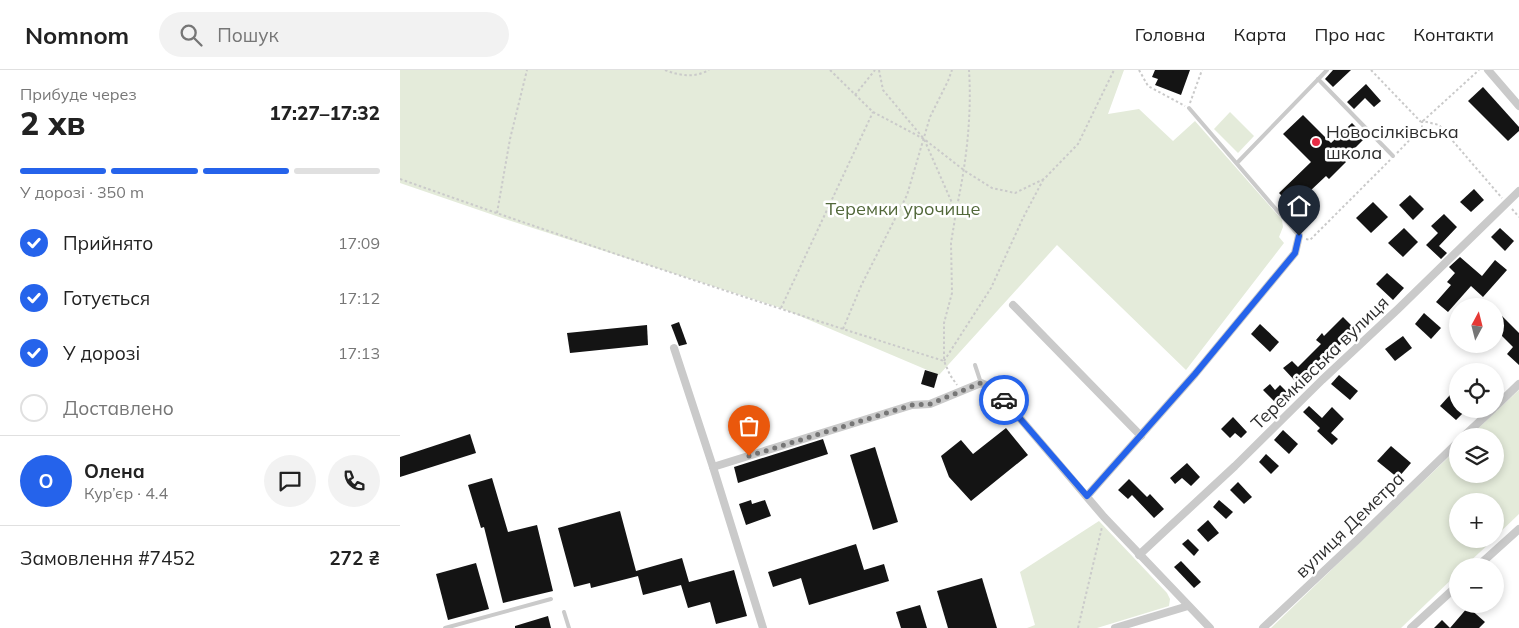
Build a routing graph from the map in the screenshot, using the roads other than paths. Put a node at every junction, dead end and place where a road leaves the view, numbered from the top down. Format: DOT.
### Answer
graph roads {
  1 [pos="1328,70"];
  2 [pos="1488,70"];
  3 [pos="1318,79"];
  4 [pos="1519,106"];
  5 [pos="1189,108"];
  6 [pos="1393,156"];
  7 [pos="1237,163"];
  8 [pos="1519,190"];
  9 [pos="1299,236"];
  10 [pos="1013,305"];
  11 [pos="674,348"];
  12 [pos="975,365"];
  13 [pos="981,383"];
  14 [pos="1519,384"];
  15 [pos="1504,398"];
  16 [pos="1483,418"];
  17 [pos="1473,428"];
  18 [pos="1141,436"];
  19 [pos="1449,451"];
  20 [pos="713,467"];
  21 [pos="1087,496"];
  22 [pos="1519,529"];
  23 [pos="1139,555"];
  24 [pos="1487,558"];
  25 [pos="1449,593"];
  26 [pos="551,599"];
  27 [pos="1188,606"];
  28 [pos="564,612"];
  29 [pos="445,628"];
  30 [pos="569,628"];
  31 [pos="763,628"];
  32 [pos="1115,628"];
  33 [pos="1210,628"];
  34 [pos="1263,628"];
  35 [pos="1410,628"];
  1 -- 3 [label="lane"];
  2 -- 4 [label="street"];
  3 -- 6 [label="lane"];
  3 -- 7 [label="lane"];
  5 -- 7 [label="lane"];
  7 -- 9 [label="lane"];
  8 -- 23 [label="street, Теремківська вулиця"];
  9 -- 18 [label="street"];
  10 -- 18 [label="street"];
  11 -- 20 [label="street"];
  12 -- 13 [label="lane"];
  13 -- 20 [label="street"];
  13 -- 21 [label="street"];
  14 -- 15 [label="street"];
  16 -- 17 [label="street"];
  18 -- 21 [label="street"];
  19 -- 34 [label="street, вулиця Деметра"];
  20 -- 31 [label="street"];
  21 -- 23 [label="street"];
  22 -- 24 [label="street"];
  23 -- 27 [label="street"];
  25 -- 35 [label="street"];
  26 -- 29 [label="lane"];
  27 -- 32 [label="street"];
  27 -- 33 [label="street"];
  28 -- 30 [label="lane"];
}
